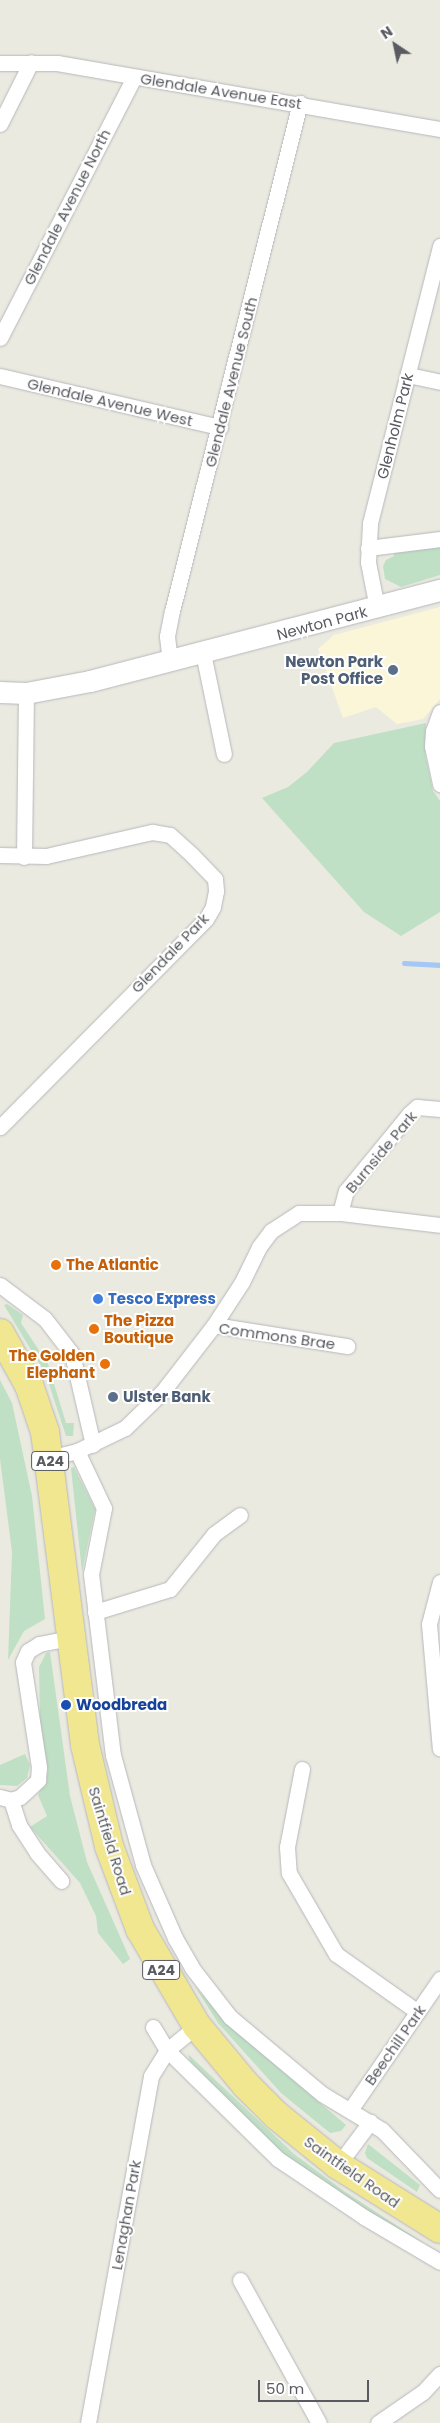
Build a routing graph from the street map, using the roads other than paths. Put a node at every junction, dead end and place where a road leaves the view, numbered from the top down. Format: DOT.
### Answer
graph roads {
  1 [pos="31,62"];
  2 [pos="0,63"];
  3 [pos="134,77"];
  4 [pos="300,104"];
  5 [pos="0,124"];
  6 [pos="440,129"];
  7 [pos="440,246"];
  8 [pos="0,338"];
  9 [pos="408,375"];
  10 [pos="0,376"];
  11 [pos="440,382"];
  12 [pos="220,427"];
  13 [pos="440,539"];
  14 [pos="368,548"];
  15 [pos="440,590"];
  16 [pos="377,608"];
  17 [pos="203,653"];
  18 [pos="170,661"];
  19 [pos="0,692"];
  20 [pos="26,693"];
  21 [pos="440,712"];
  22 [pos="224,754"];
  23 [pos="440,784"];
  24 [pos="0,855"];
  25 [pos="24,857"];
  26 [pos="440,1109"];
  27 [pos="0,1127"];
  28 [pos="340,1213"];
  29 [pos="440,1226"];
  30 [pos="4,1291"];
  31 [pos="214,1325"];
  32 [pos="0,1333"];
  33 [pos="347,1346"];
  34 [pos="92,1445"];
  35 [pos="77,1452"];
  36 [pos="49,1458"];
  37 [pos="240,1516"];
  38 [pos="440,1582"];
  39 [pos="95,1612"];
  40 [pos="70,1638"];
  41 [pos="440,1749"];
  42 [pos="302,1769"];
  43 [pos="5,1798"];
  44 [pos="61,1881"];
  45 [pos="440,1980"];
  46 [pos="418,2012"];
  47 [pos="197,2026"];
  48 [pos="153,2027"];
  49 [pos="167,2050"];
  50 [pos="350,2110"];
  51 [pos="370,2122"];
  52 [pos="338,2165"];
  53 [pos="440,2190"];
  54 [pos="440,2229"];
  55 [pos="440,2262"];
  56 [pos="240,2280"];
  57 [pos="440,2374"];
  58 [pos="88,2423"];
  59 [pos="319,2423"];
  60 [pos="378,2423"];
  1 -- 2 [label="street, Glendale Avenue East"];
  1 -- 3 [label="street, Glendale Avenue East"];
  1 -- 5 [label="street"];
  3 -- 4 [label="street, Glendale Avenue East"];
  3 -- 8 [label="street, Glendale Avenue North"];
  4 -- 6 [label="street, Glendale Avenue East"];
  4 -- 12 [label="street, Glendale Avenue South"];
  7 -- 9 [label="street, Glenholm Park"];
  9 -- 11 [label="street"];
  9 -- 14 [label="street, Glenholm Park"];
  10 -- 12 [label="street, Glendale Avenue West"];
  12 -- 18 [label="street, Glendale Avenue South"];
  13 -- 14 [label="street"];
  14 -- 16 [label="street, Glenholm Park"];
  15 -- 16 [label="street, Newton Park"];
  16 -- 17 [label="street, Newton Park"];
  17 -- 18 [label="street, Newton Park"];
  17 -- 22 [label="street"];
  18 -- 20 [label="street, Newton Park"];
  19 -- 20 [label="street, Newton Park"];
  20 -- 25 [label="street"];
  21 -- 23 [label="street"];
  24 -- 25 [label="street, Glendale Park"];
  25 -- 27 [label="street, Glendale Park"];
  26 -- 28 [label="street, Burnside Park"];
  28 -- 29 [label="street"];
  28 -- 31 [label="street"];
  30 -- 34 [label="street"];
  31 -- 33 [label="street, Commons Brae"];
  31 -- 34 [label="street, Commons Brae"];
  32 -- 36 [label="highway, Saintfield Road / A24"];
  34 -- 35 [label="street, Commons Brae"];
  35 -- 36 [label="street, Commons Brae"];
  35 -- 39 [label="street, Saintfield Road"];
  36 -- 40 [label="highway, Saintfield Road / A24"];
  37 -- 39 [label="street"];
  38 -- 41 [label="street"];
  39 -- 50 [label="street, Saintfield Road"];
  40 -- 43 [label="street"];
  40 -- 47 [label="highway, Saintfield Road / A24"];
  42 -- 46 [label="street"];
  43 -- 44 [label="street"];
  45 -- 46 [label="street, Beechill Park"];
  46 -- 50 [label="street, Beechill Park"];
  47 -- 49 [label="street, Lenaghan Park"];
  47 -- 52 [label="highway, Saintfield Road / A24"];
  48 -- 49 [label="street, Saintfield Road"];
  49 -- 55 [label="street, Saintfield Road"];
  49 -- 58 [label="street, Lenaghan Park"];
  50 -- 51 [label="street, Saintfield Road"];
  51 -- 52 [label="street"];
  51 -- 53 [label="street, Saintfield Road"];
  52 -- 54 [label="highway, Saintfield Road / A24"];
  56 -- 59 [label="street"];
  57 -- 60 [label="street"];
}
